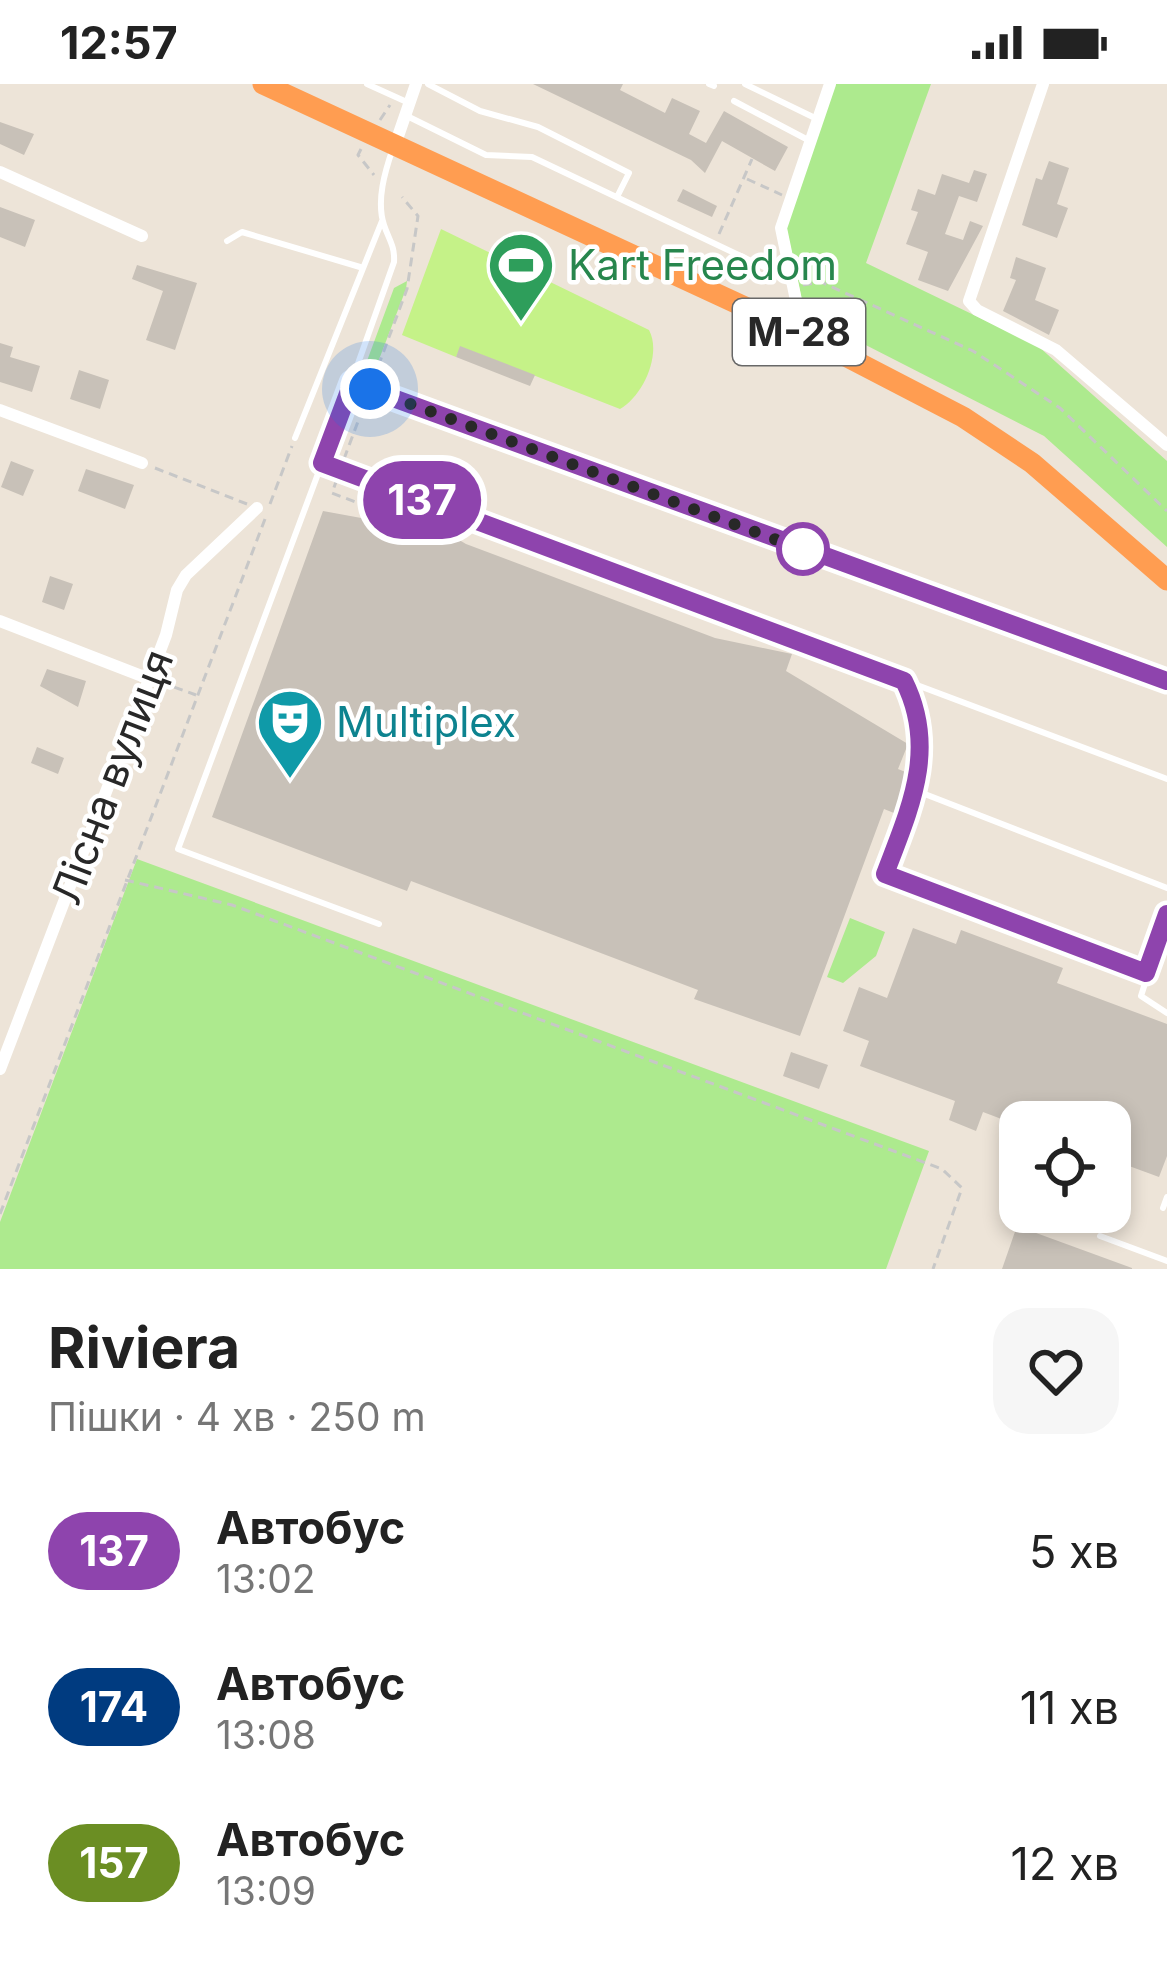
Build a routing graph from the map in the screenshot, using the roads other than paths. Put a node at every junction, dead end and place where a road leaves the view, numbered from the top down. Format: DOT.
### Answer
graph roads {
  1 [pos="263,84"];
  2 [pos="367,84"];
  3 [pos="416,84"];
  4 [pos="428,84"];
  5 [pos="830,84"];
  6 [pos="1043,84"];
  7 [pos="750,85"];
  8 [pos="734,101"];
  9 [pos="407,109"];
  10 [pos="818,119"];
  11 [pos="810,141"];
  12 [pos="395,145"];
  13 [pos="0,172"];
  14 [pos="617,197"];
  15 [pos="382,221"];
  16 [pos="142,236"];
  17 [pos="227,241"];
  18 [pos="785,262"];
  19 [pos="361,267"];
  20 [pos="803,334"];
  21 [pos="352,383"];
  22 [pos="0,410"];
  23 [pos="295,438"];
  24 [pos="1167,446"];
  25 [pos="142,463"];
  26 [pos="322,463"];
  27 [pos="256,508"];
  28 [pos="1167,580"];
  29 [pos="0,621"];
  30 [pos="147,677"];
  31 [pos="904,681"];
  32 [pos="1167,681"];
  33 [pos="1167,778"];
  34 [pos="917,791"];
  35 [pos="1167,888"];
  36 [pos="1167,914"];
  37 [pos="379,924"];
  38 [pos="1146,973"];
  39 [pos="1167,1013"];
  40 [pos="0,1070"];
  41 [pos="1167,1196"];
  42 [pos="1163,1208"];
  43 [pos="1100,1236"];
  44 [pos="1167,1261"];
  1 -- 12 [label="highway, М-28"];
  2 -- 9 [label="lane"];
  3 -- 9 [label="street"];
  4 -- 14 [label="lane"];
  5 -- 10 [label="street"];
  6 -- 24 [label="street"];
  7 -- 10 [label="lane"];
  8 -- 11 [label="lane"];
  9 -- 12 [label="street"];
  9 -- 14 [label="lane"];
  10 -- 11 [label="street"];
  11 -- 18 [label="street"];
  12 -- 15 [label="lane"];
  12 -- 20 [label="highway, М-28"];
  13 -- 16 [label="street"];
  14 -- 18 [label="lane"];
  15 -- 19 [label="lane"];
  15 -- 21 [label="lane"];
  17 -- 19 [label="lane"];
  18 -- 20 [label="street"];
  19 -- 23 [label="lane"];
  20 -- 28 [label="highway, М-28"];
  21 -- 26 [label="lane"];
  21 -- 32 [label="lane"];
  22 -- 25 [label="street"];
  26 -- 31 [label="lane"];
  26 -- 37 [label="lane"];
  27 -- 30 [label="street, Лісна вулиця"];
  29 -- 30 [label="street"];
  30 -- 40 [label="street, Лісна вулиця"];
  31 -- 33 [label="lane"];
  31 -- 34 [label="lane"];
  34 -- 35 [label="lane"];
  34 -- 38 [label="lane"];
  36 -- 38 [label="lane"];
  38 -- 39 [label="lane"];
  41 -- 42 [label="lane"];
  43 -- 44 [label="lane"];
}
